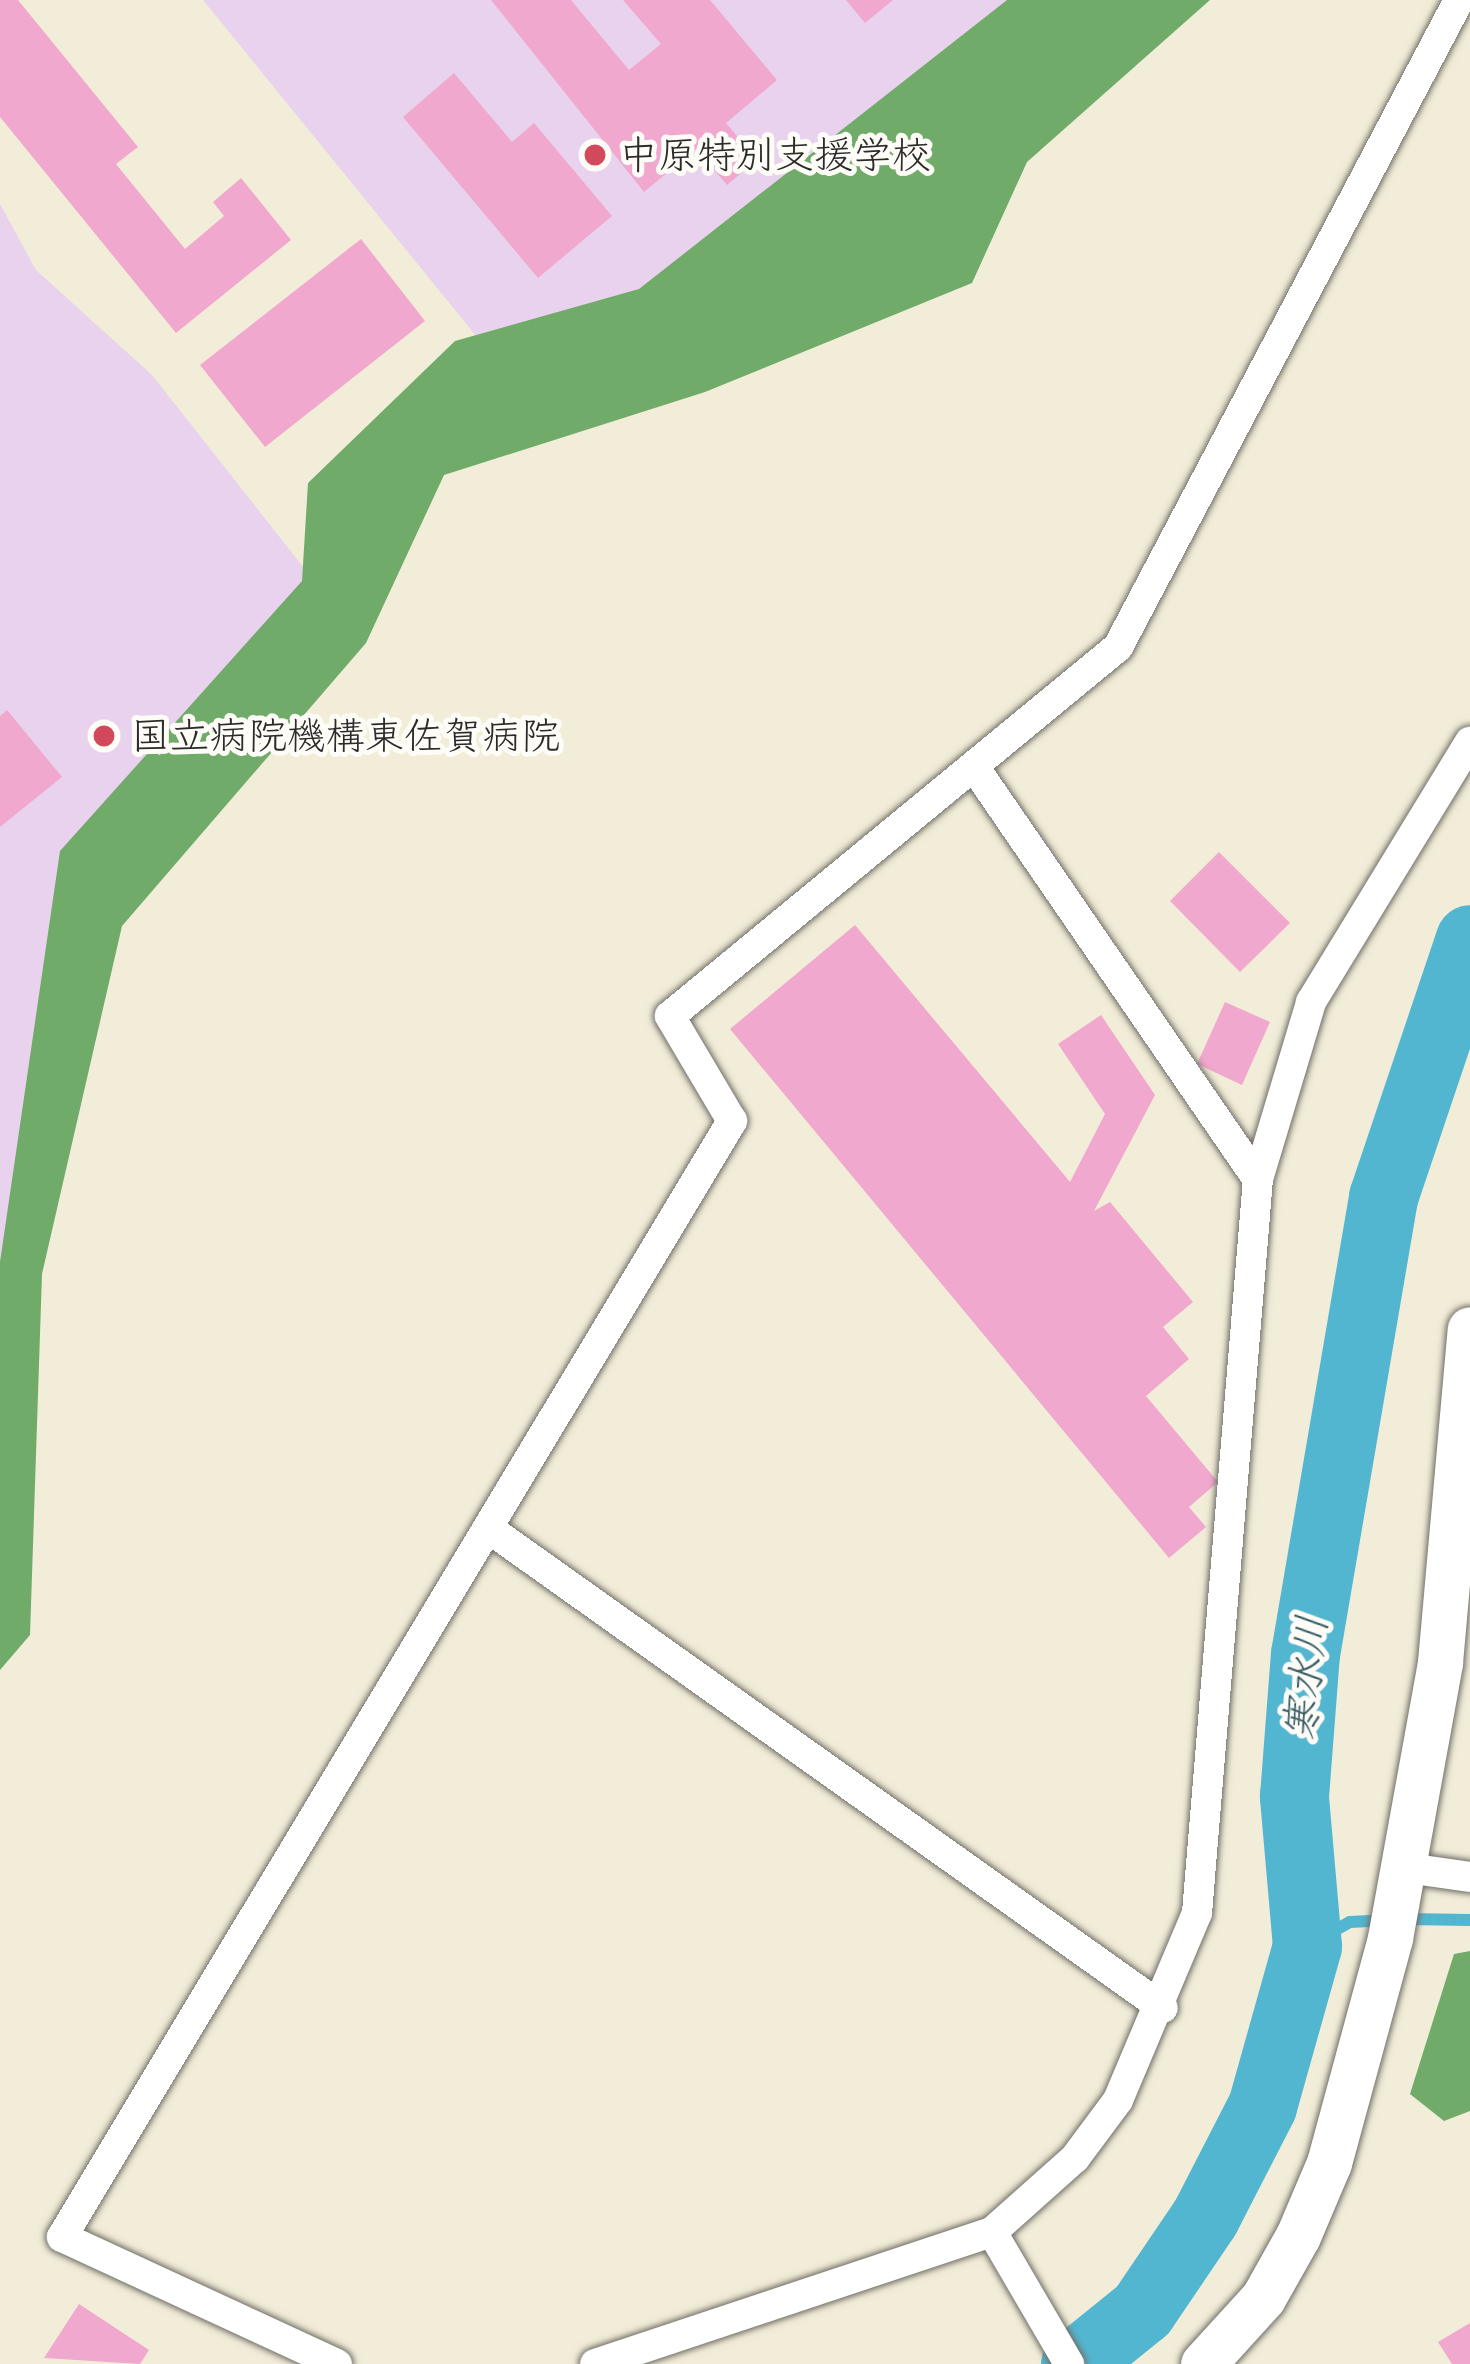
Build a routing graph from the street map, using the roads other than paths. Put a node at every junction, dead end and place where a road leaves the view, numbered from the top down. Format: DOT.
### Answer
graph roads {
  1 [pos="1459,0"];
  2 [pos="1470,742"];
  3 [pos="975,769"];
  4 [pos="1258,1179"];
  5 [pos="1470,1329"];
  6 [pos="488,1528"];
  7 [pos="1470,1877"];
  8 [pos="1399,1902"];
  9 [pos="1163,2008"];
  10 [pos="992,2232"];
  11 [pos="337,2364"];
  12 [pos="595,2364"];
  13 [pos="1069,2364"];
  14 [pos="1203,2364"];
  1 -- 3 [label="street"];
  2 -- 4 [label="street"];
  3 -- 4 [label="street"];
  3 -- 6 [label="street"];
  4 -- 9 [label="street"];
  5 -- 8 [label="street"];
  6 -- 9 [label="street"];
  6 -- 11 [label="street"];
  7 -- 8 [label="street"];
  8 -- 14 [label="street"];
  9 -- 10 [label="street"];
  10 -- 12 [label="street"];
  10 -- 13 [label="street"];
}
